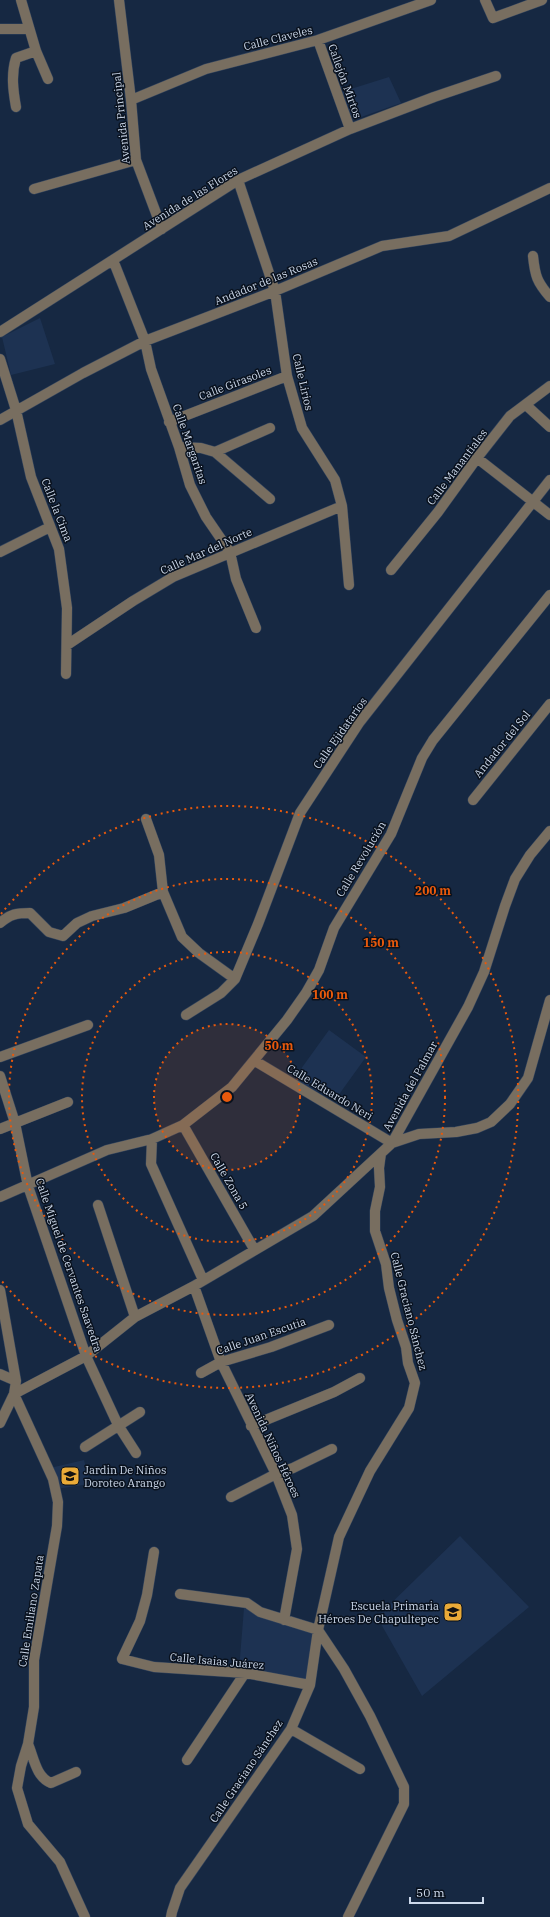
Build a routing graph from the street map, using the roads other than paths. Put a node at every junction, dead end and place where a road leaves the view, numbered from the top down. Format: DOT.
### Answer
graph roads {
  1 [pos="21,0"];
  2 [pos="119,0"];
  3 [pos="431,0"];
  4 [pos="485,0"];
  5 [pos="542,0"];
  6 [pos="28,29"];
  7 [pos="0,30"];
  8 [pos="318,40"];
  9 [pos="36,51"];
  10 [pos="496,76"];
  11 [pos="48,79"];
  12 [pos="131,100"];
  13 [pos="16,107"];
  14 [pos="350,129"];
  15 [pos="136,160"];
  16 [pos="238,180"];
  17 [pos="550,188"];
  18 [pos="34,189"];
  19 [pos="162,229"];
  20 [pos="533,256"];
  21 [pos="113,260"];
  22 [pos="275,291"];
  23 [pos="550,297"];
  24 [pos="0,332"];
  25 [pos="145,341"];
  26 [pos="0,359"];
  27 [pos="287,376"];
  28 [pos="550,386"];
  29 [pos="526,405"];
  30 [pos="16,410"];
  31 [pos="0,420"];
  32 [pos="169,422"];
  33 [pos="550,427"];
  34 [pos="270,428"];
  35 [pos="179,447"];
  36 [pos="215,452"];
  37 [pos="477,458"];
  38 [pos="550,480"];
  39 [pos="270,499"];
  40 [pos="533,502"];
  41 [pos="342,506"];
  42 [pos="550,515"];
  43 [pos="50,527"];
  44 [pos="0,552"];
  45 [pos="230,552"];
  46 [pos="391,570"];
  47 [pos="349,586"];
  48 [pos="550,595"];
  49 [pos="256,628"];
  50 [pos="68,645"];
  51 [pos="66,674"];
  52 [pos="550,704"];
  53 [pos="473,800"];
  54 [pos="146,819"];
  55 [pos="550,833"];
  56 [pos="163,892"];
  57 [pos="0,923"];
  58 [pos="235,979"];
  59 [pos="550,1000"];
  60 [pos="186,1016"];
  61 [pos="88,1026"];
  62 [pos="0,1057"];
  63 [pos="255,1061"];
  64 [pos="0,1076"];
  65 [pos="68,1102"];
  66 [pos="16,1124"];
  67 [pos="183,1125"];
  68 [pos="0,1129"];
  69 [pos="152,1139"];
  70 [pos="392,1143"];
  71 [pos="381,1153"];
  72 [pos="28,1186"];
  73 [pos="0,1197"];
  74 [pos="98,1205"];
  75 [pos="254,1249"];
  76 [pos="203,1280"];
  77 [pos="194,1286"];
  78 [pos="0,1290"];
  79 [pos="135,1317"];
  80 [pos="329,1325"];
  81 [pos="86,1356"];
  82 [pos="221,1362"];
  83 [pos="201,1373"];
  84 [pos="0,1374"];
  85 [pos="360,1378"];
  86 [pos="16,1381"];
  87 [pos="14,1394"];
  88 [pos="140,1412"];
  89 [pos="0,1423"];
  90 [pos="118,1425"];
  91 [pos="251,1426"];
  92 [pos="84,1447"];
  93 [pos="332,1449"];
  94 [pos="136,1453"];
  95 [pos="276,1474"];
  96 [pos="231,1497"];
  97 [pos="154,1552"];
  98 [pos="180,1594"];
  99 [pos="284,1620"];
  100 [pos="318,1630"];
  101 [pos="245,1673"];
  102 [pos="310,1685"];
  103 [pos="291,1729"];
  104 [pos="28,1744"];
  105 [pos="187,1760"];
  106 [pos="360,1769"];
  107 [pos="76,1772"];
  108 [pos="85,1917"];
  109 [pos="172,1917"];
  110 [pos="348,1917"];
  1 -- 6 [label="street"];
  2 -- 12 [label="street, Avenida Principal"];
  3 -- 8 [label="street, Calle Claveles"];
  4 -- 5 [label="street"];
  6 -- 7 [label="street"];
  6 -- 9 [label="street"];
  8 -- 12 [label="street, Calle Claveles"];
  8 -- 14 [label="street, Callejón Mirtos"];
  9 -- 11 [label="street"];
  9 -- 13 [label="street"];
  10 -- 14 [label="street, Avenida de las Flores"];
  12 -- 15 [label="street, Avenida Principal"];
  14 -- 16 [label="street, Avenida de las Flores"];
  15 -- 18 [label="street"];
  15 -- 19 [label="street, Avenida Principal"];
  16 -- 19 [label="street, Avenida de las Flores"];
  16 -- 22 [label="street, Calle Lirios"];
  17 -- 22 [label="street, Andador de las Rosas"];
  19 -- 21 [label="street, Avenida de las Flores"];
  20 -- 23 [label="street"];
  21 -- 24 [label="street, Avenida de las Flores"];
  21 -- 25 [label="street, Calle Margaritas"];
  22 -- 25 [label="street, Andador de las Rosas"];
  22 -- 27 [label="street, Calle Lirios"];
  25 -- 30 [label="street, Andador de las Rosas"];
  25 -- 32 [label="street, Calle Margaritas"];
  26 -- 30 [label="street, Calle la Cima"];
  27 -- 32 [label="street, Calle Girasoles"];
  27 -- 41 [label="street, Calle Lirios"];
  28 -- 29 [label="street, Calle Manantiales"];
  29 -- 33 [label="street"];
  29 -- 37 [label="street, Calle Manantiales"];
  30 -- 31 [label="street, Andador de las Rosas"];
  30 -- 43 [label="street, Calle la Cima"];
  32 -- 35 [label="street, Calle Margaritas"];
  34 -- 36 [label="street"];
  35 -- 36 [label="street"];
  35 -- 45 [label="street, Calle Margaritas"];
  36 -- 39 [label="street"];
  37 -- 40 [label="street"];
  37 -- 46 [label="street, Calle Manantiales"];
  38 -- 40 [label="street, Calle Ejidatarios"];
  40 -- 42 [label="street"];
  40 -- 58 [label="street, Calle Ejidatarios"];
  41 -- 45 [label="street, Calle Mar del Norte"];
  41 -- 47 [label="street, Calle Lirios"];
  43 -- 44 [label="street"];
  43 -- 50 [label="street, Calle la Cima"];
  45 -- 49 [label="street, Calle Margaritas"];
  45 -- 50 [label="street, Calle Mar del Norte"];
  48 -- 63 [label="street, Calle Revolución"];
  50 -- 51 [label="street, Calle la Cima"];
  52 -- 53 [label="street, Andador del Sol"];
  54 -- 56 [label="street"];
  55 -- 70 [label="street, Avenida del Palmar"];
  56 -- 57 [label="street"];
  56 -- 58 [label="street"];
  58 -- 60 [label="street, Calle Ejidatarios"];
  59 -- 70 [label="street"];
  61 -- 62 [label="street"];
  63 -- 67 [label="street, Calle Revolución"];
  63 -- 70 [label="street, Calle Eduardo Neri"];
  64 -- 66 [label="street, Calle Miguel de Cervantes Saavedra"];
  65 -- 66 [label="street"];
  66 -- 68 [label="street"];
  66 -- 72 [label="street, Calle Miguel de Cervantes Saavedra"];
  67 -- 69 [label="street, Calle Revolución"];
  67 -- 75 [label="street, Calle Zona 5"];
  69 -- 72 [label="street, Calle Revolución"];
  69 -- 76 [label="street"];
  70 -- 71 [label="street, Avenida del Palmar"];
  71 -- 75 [label="street, Avenida del Palmar"];
  71 -- 100 [label="street, Calle Graciano Sánchez"];
  72 -- 73 [label="street, Calle Revolución"];
  72 -- 81 [label="street, Calle Miguel de Cervantes Saavedra"];
  74 -- 79 [label="street"];
  75 -- 76 [label="street, Avenida del Palmar"];
  76 -- 77 [label="street, Avenida del Palmar"];
  77 -- 79 [label="street, Avenida del Palmar"];
  77 -- 82 [label="street, Avenida Niños Héroes"];
  78 -- 86 [label="street"];
  79 -- 81 [label="street, Avenida del Palmar"];
  80 -- 82 [label="street, Calle Juan Escutia"];
  81 -- 87 [label="street, Avenida del Palmar"];
  81 -- 90 [label="street, Calle Miguel de Cervantes Saavedra"];
  82 -- 83 [label="street, Calle Juan Escutia"];
  82 -- 91 [label="street, Avenida Niños Héroes"];
  84 -- 86 [label="street"];
  85 -- 91 [label="street"];
  86 -- 87 [label="street"];
  87 -- 89 [label="street"];
  87 -- 104 [label="street, Calle Emiliano Zapata"];
  88 -- 90 [label="street"];
  90 -- 92 [label="street"];
  90 -- 94 [label="street, Calle Miguel de Cervantes Saavedra"];
  91 -- 95 [label="street, Avenida Niños Héroes"];
  93 -- 95 [label="street"];
  95 -- 96 [label="street"];
  95 -- 99 [label="street, Avenida Niños Héroes"];
  97 -- 101 [label="street, Calle Isaias Juárez"];
  98 -- 99 [label="street"];
  99 -- 100 [label="street"];
  100 -- 102 [label="street, Calle Graciano Sánchez"];
  100 -- 110 [label="street"];
  101 -- 102 [label="street, Calle Isaias Juárez"];
  101 -- 105 [label="street"];
  102 -- 103 [label="street, Calle Graciano Sánchez"];
  103 -- 106 [label="street"];
  103 -- 109 [label="street, Calle Graciano Sánchez"];
  104 -- 107 [label="street"];
  104 -- 108 [label="street, Calle Emiliano Zapata"];
}
